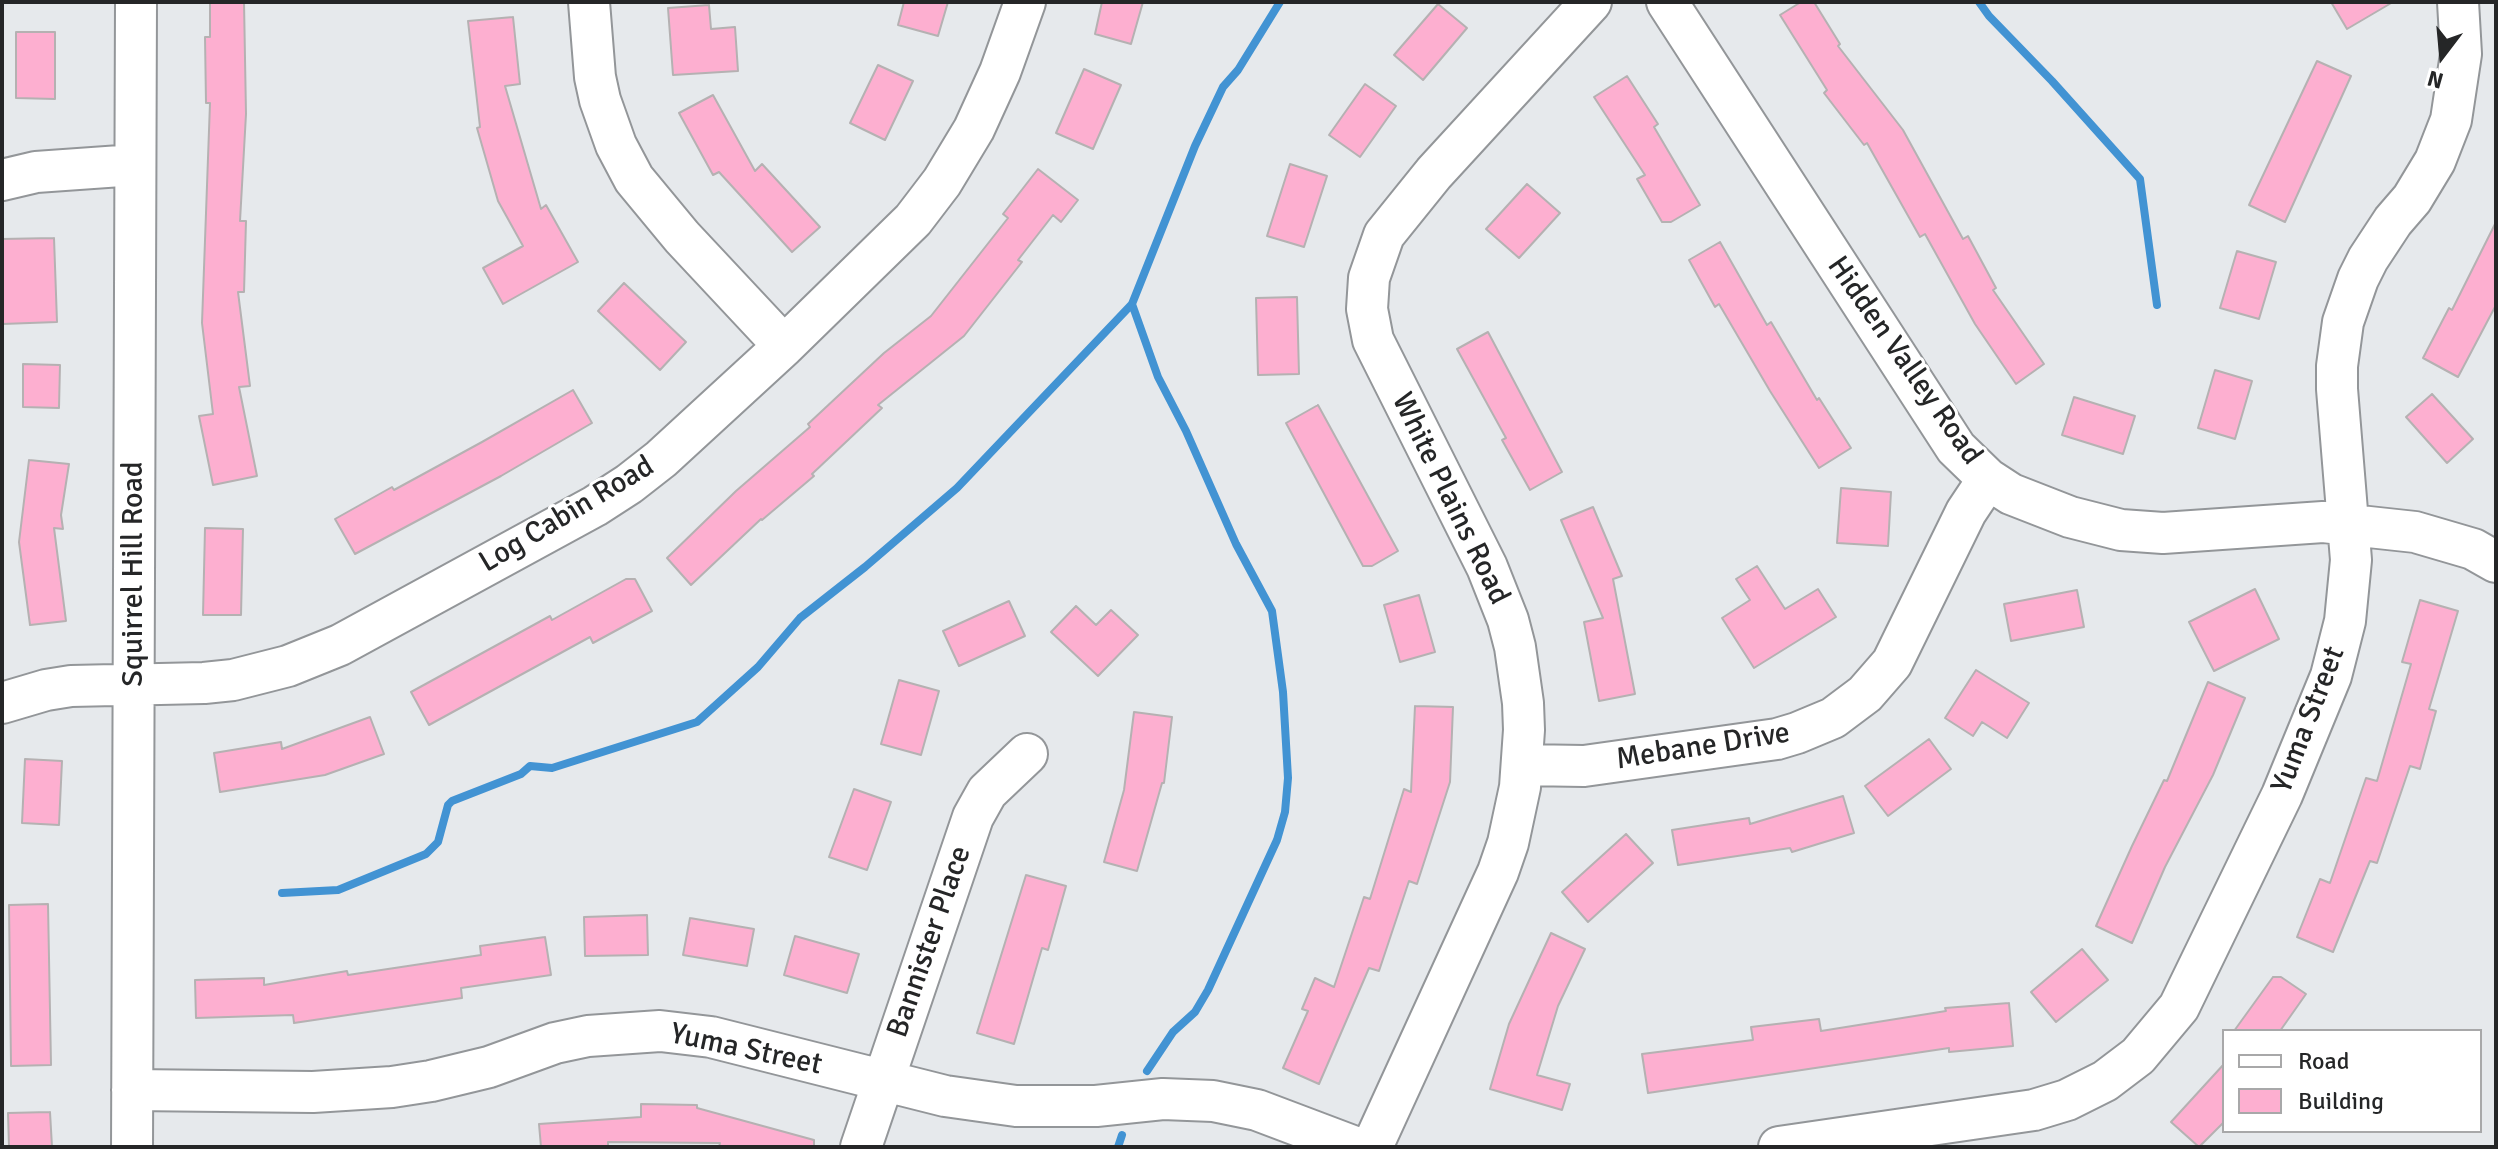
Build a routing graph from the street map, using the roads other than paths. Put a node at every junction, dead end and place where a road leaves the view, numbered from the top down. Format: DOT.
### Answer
graph roads {
  1 [pos="136,2"];
  2 [pos="589,2"];
  3 [pos="1025,2"];
  4 [pos="1591,2"];
  5 [pos="1667,2"];
  6 [pos="2458,2"];
  7 [pos="135,165"];
  8 [pos="2,180"];
  9 [pos="784,346"];
  10 [pos="1988,479"];
  11 [pos="2349,525"];
  12 [pos="2496,562"];
  13 [pos="133,683"];
  14 [pos="2,703"];
  15 [pos="1027,754"];
  16 [pos="1523,765"];
  17 [pos="883,1080"];
  18 [pos="132,1090"];
  19 [pos="132,1147"];
  20 [pos="861,1147"];
  21 [pos="1355,1147"];
  22 [pos="1372,1147"];
  23 [pos="1779,1147"];
  1 -- 7 [label="street, Squirrel Hill Road"];
  2 -- 9 [label="street"];
  3 -- 9 [label="street, Log Cabin Road"];
  4 -- 16 [label="street, White Plains Road"];
  5 -- 10 [label="street, Hidden Valley Road"];
  6 -- 11 [label="street, Yuma Street"];
  7 -- 8 [label="street"];
  7 -- 13 [label="street, Squirrel Hill Road"];
  9 -- 13 [label="street, Log Cabin Road"];
  10 -- 11 [label="street, Hidden Valley Road"];
  10 -- 16 [label="street, Mebane Drive"];
  11 -- 12 [label="street, Hidden Valley Road"];
  11 -- 23 [label="street, Yuma Street"];
  13 -- 14 [label="street, Log Cabin Road"];
  13 -- 18 [label="street, Squirrel Hill Road"];
  15 -- 17 [label="street, Bannister Place"];
  16 -- 22 [label="street, White Plains Road"];
  17 -- 18 [label="street, Yuma Street"];
  17 -- 20 [label="street, Bannister Place"];
  17 -- 21 [label="street, Yuma Street"];
  18 -- 19 [label="street, Squirrel Hill Road"];
}
